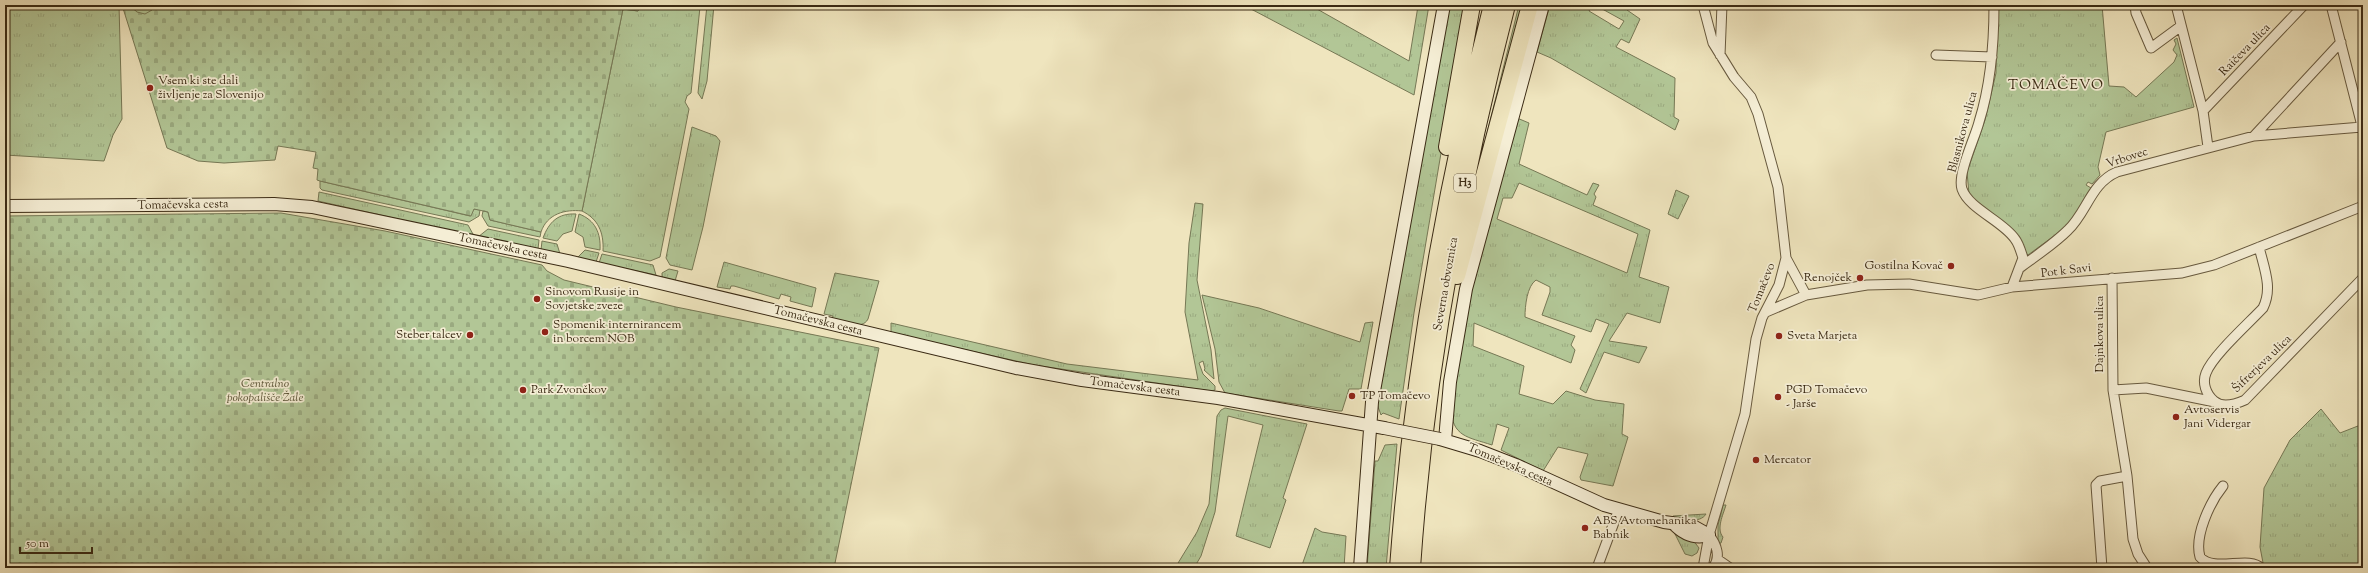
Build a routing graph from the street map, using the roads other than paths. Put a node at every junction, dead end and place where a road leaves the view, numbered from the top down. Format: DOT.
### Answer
graph roads {
  1 [pos="1444,5"];
  2 [pos="1472,5"];
  3 [pos="1492,5"];
  4 [pos="1507,5"];
  5 [pos="1530,5"];
  6 [pos="1543,5"];
  7 [pos="1703,5"];
  8 [pos="1722,5"];
  9 [pos="1994,5"];
  10 [pos="2135,5"];
  11 [pos="2176,5"];
  12 [pos="2304,5"];
  13 [pos="2331,5"];
  14 [pos="2181,26"];
  15 [pos="2341,42"];
  16 [pos="1720,55"];
  17 [pos="1936,55"];
  18 [pos="1992,57"];
  19 [pos="2203,111"];
  20 [pos="2363,128"];
  21 [pos="2254,136"];
  22 [pos="2208,147"];
  23 [pos="5,206"];
  24 [pos="2363,206"];
  25 [pos="1444,214"];
  26 [pos="2259,247"];
  27 [pos="1786,258"];
  28 [pos="2021,267"];
  29 [pos="2112,278"];
  30 [pos="2363,278"];
  31 [pos="2012,287"];
  32 [pos="1806,295"];
  33 [pos="1766,312"];
  34 [pos="1432,364"];
  35 [pos="2113,390"];
  36 [pos="2215,402"];
  37 [pos="1370,425"];
  38 [pos="1442,439"];
  39 [pos="2127,476"];
  40 [pos="2223,486"];
  41 [pos="1620,509"];
  42 [pos="1709,535"];
  43 [pos="1717,559"];
  44 [pos="1360,568"];
  45 [pos="1398,568"];
  46 [pos="1412,568"];
  47 [pos="1597,568"];
  48 [pos="1703,568"];
  49 [pos="1713,568"];
  50 [pos="1730,568"];
  51 [pos="2102,568"];
  52 [pos="2147,568"];
  53 [pos="2260,568"];
  1 -- 37 [label="street"];
  2 -- 25 [label="highway"];
  3 -- 25 [label="highway, Severna obvoznica / H3"];
  4 -- 34 [label="highway, Severna obvoznica / H3"];
  5 -- 34 [label="highway"];
  6 -- 38 [label="street"];
  7 -- 16 [label="street, Tomačevo"];
  8 -- 16 [label="street"];
  9 -- 18 [label="street, Blasnikova ulica"];
  10 -- 14 [label="street"];
  11 -- 14 [label="street"];
  12 -- 19 [label="street, Raičeva ulica"];
  13 -- 15 [label="street"];
  14 -- 19 [label="street"];
  15 -- 20 [label="street"];
  15 -- 21 [label="street"];
  16 -- 27 [label="street, Tomačevo"];
  17 -- 18 [label="street"];
  18 -- 28 [label="street, Blasnikova ulica"];
  19 -- 22 [label="street"];
  20 -- 21 [label="street, Vrbovec"];
  21 -- 22 [label="street, Vrbovec"];
  22 -- 28 [label="street, Vrbovec"];
  23 -- 37 [label="street, Tomačevska cesta"];
  24 -- 26 [label="street, Pot k Savi"];
  25 -- 45 [label="highway, Severna obvoznica / H3"];
  26 -- 29 [label="street, Pot k Savi"];
  26 -- 36 [label="street"];
  27 -- 32 [label="street"];
  27 -- 33 [label="street, Tomačevo"];
  28 -- 31 [label="street"];
  29 -- 31 [label="street, Pot k Savi"];
  29 -- 35 [label="street, Dajnkova ulica"];
  30 -- 36 [label="street, Šifrerjeva ulica"];
  31 -- 32 [label="street, Pot k Savi"];
  32 -- 33 [label="street, Pot k Savi"];
  33 -- 42 [label="street, Tomačevo"];
  34 -- 46 [label="highway, Severna obvoznica / H3"];
  35 -- 36 [label="street"];
  35 -- 39 [label="street, Dajnkova ulica"];
  37 -- 38 [label="street, Tomačevska cesta, bridge"];
  37 -- 44 [label="street"];
  38 -- 41 [label="street, Tomačevska cesta"];
  39 -- 51 [label="street"];
  39 -- 52 [label="street, Dajnkova ulica"];
  40 -- 53 [label="street"];
  41 -- 42 [label="street, Tomačevska cesta"];
  41 -- 47 [label="street"];
  42 -- 43 [label="street"];
  42 -- 48 [label="street, Tomačevo"];
  43 -- 49 [label="street"];
  43 -- 50 [label="street"];
}
